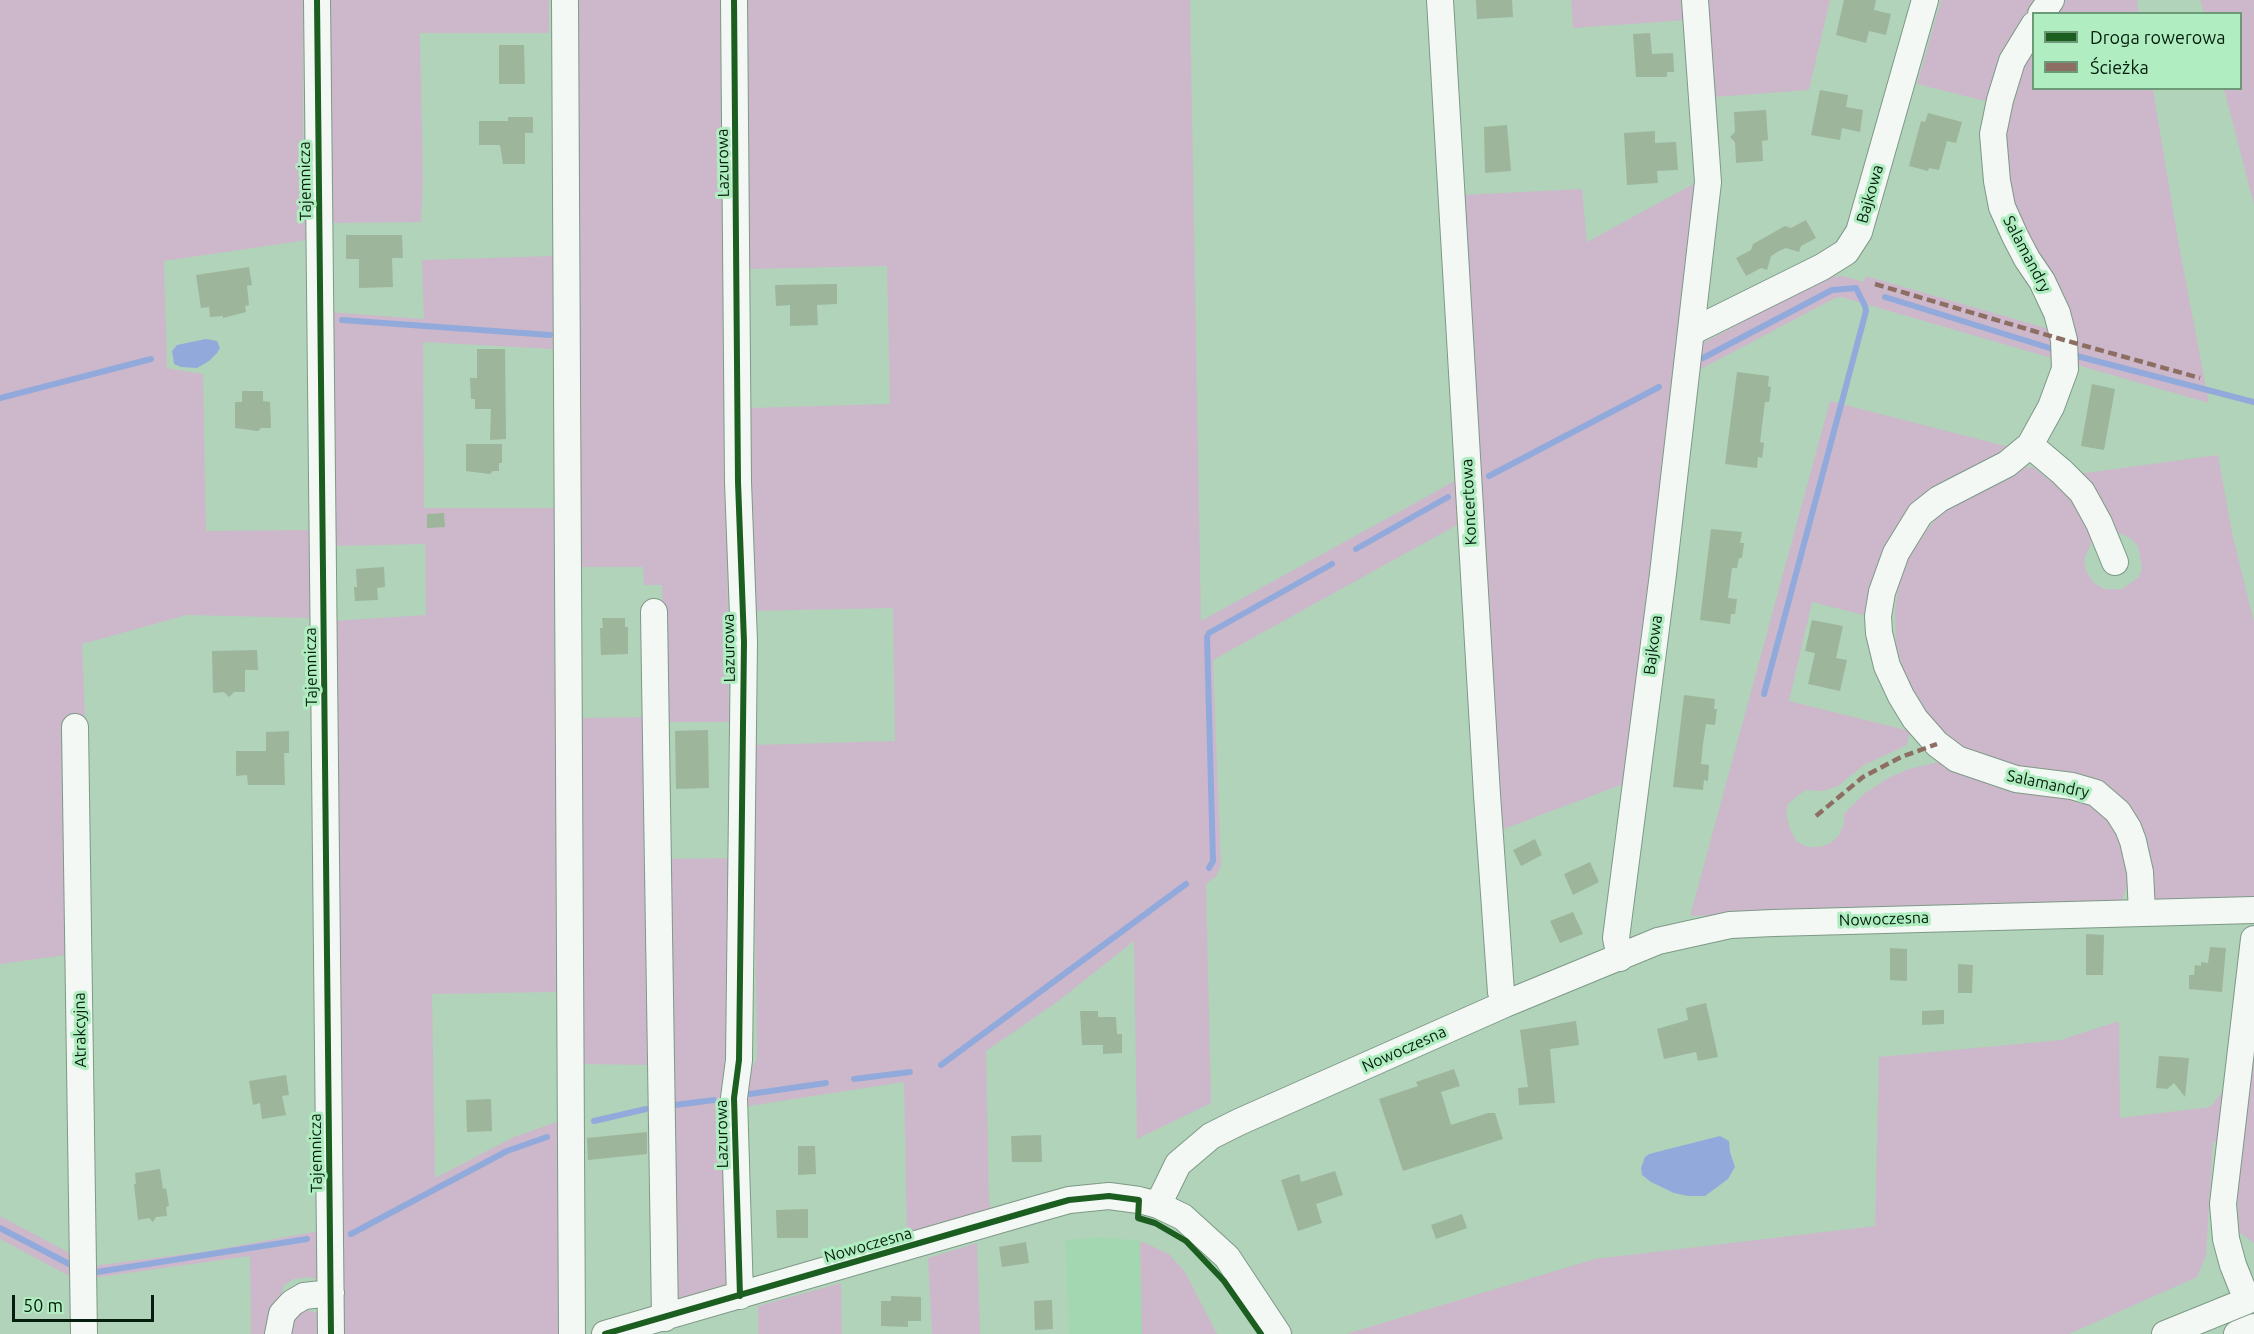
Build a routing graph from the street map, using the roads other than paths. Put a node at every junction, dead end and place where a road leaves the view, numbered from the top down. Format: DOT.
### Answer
graph roads {
  1 [pos="317,0"];
  2 [pos="565,0"];
  3 [pos="734,0"];
  4 [pos="1440,0"];
  5 [pos="1695,0"];
  6 [pos="1925,0"];
  7 [pos="2032,28"];
  8 [pos="1691,332"];
  9 [pos="2030,445"];
  10 [pos="2115,562"];
  11 [pos="654,612"];
  12 [pos="75,727"];
  13 [pos="2254,910"];
  14 [pos="2142,912"];
  15 [pos="2254,939"];
  16 [pos="1620,958"];
  17 [pos="1505,1004"];
  18 [pos="1158,1205"];
  19 [pos="331,1293"];
  20 [pos="740,1296"];
  21 [pos="2251,1299"];
  22 [pos="665,1318"];
  23 [pos="2254,1327"];
  24 [pos="84,1334"];
  25 [pos="278,1334"];
  26 [pos="331,1334"];
  27 [pos="572,1334"];
  28 [pos="605,1334"];
  29 [pos="1278,1334"];
  30 [pos="2165,1334"];
  31 [pos="2237,1334"];
  1 -- 19 [label="street, Tajemnicza"];
  2 -- 27 [label="street"];
  3 -- 20 [label="street, Lazurowa"];
  4 -- 17 [label="street, Koncertowa"];
  5 -- 8 [label="street, Bajkowa"];
  6 -- 8 [label="street, Bajkowa"];
  7 -- 9 [label="street, Salamandry"];
  8 -- 16 [label="street, Bajkowa"];
  9 -- 10 [label="street"];
  9 -- 14 [label="street, Salamandry"];
  11 -- 22 [label="street"];
  12 -- 24 [label="street, Atrakcyjna"];
  13 -- 14 [label="street, Nowoczesna"];
  14 -- 16 [label="street, Nowoczesna"];
  15 -- 21 [label="street"];
  16 -- 17 [label="street, Nowoczesna"];
  17 -- 18 [label="street, Nowoczesna"];
  18 -- 20 [label="street, Nowoczesna"];
  18 -- 29 [label="street"];
  19 -- 25 [label="street"];
  19 -- 26 [label="street, Tajemnicza"];
  20 -- 22 [label="street, Nowoczesna"];
  21 -- 30 [label="street"];
  22 -- 28 [label="street, Nowoczesna"];
  23 -- 31 [label="street"];
}
